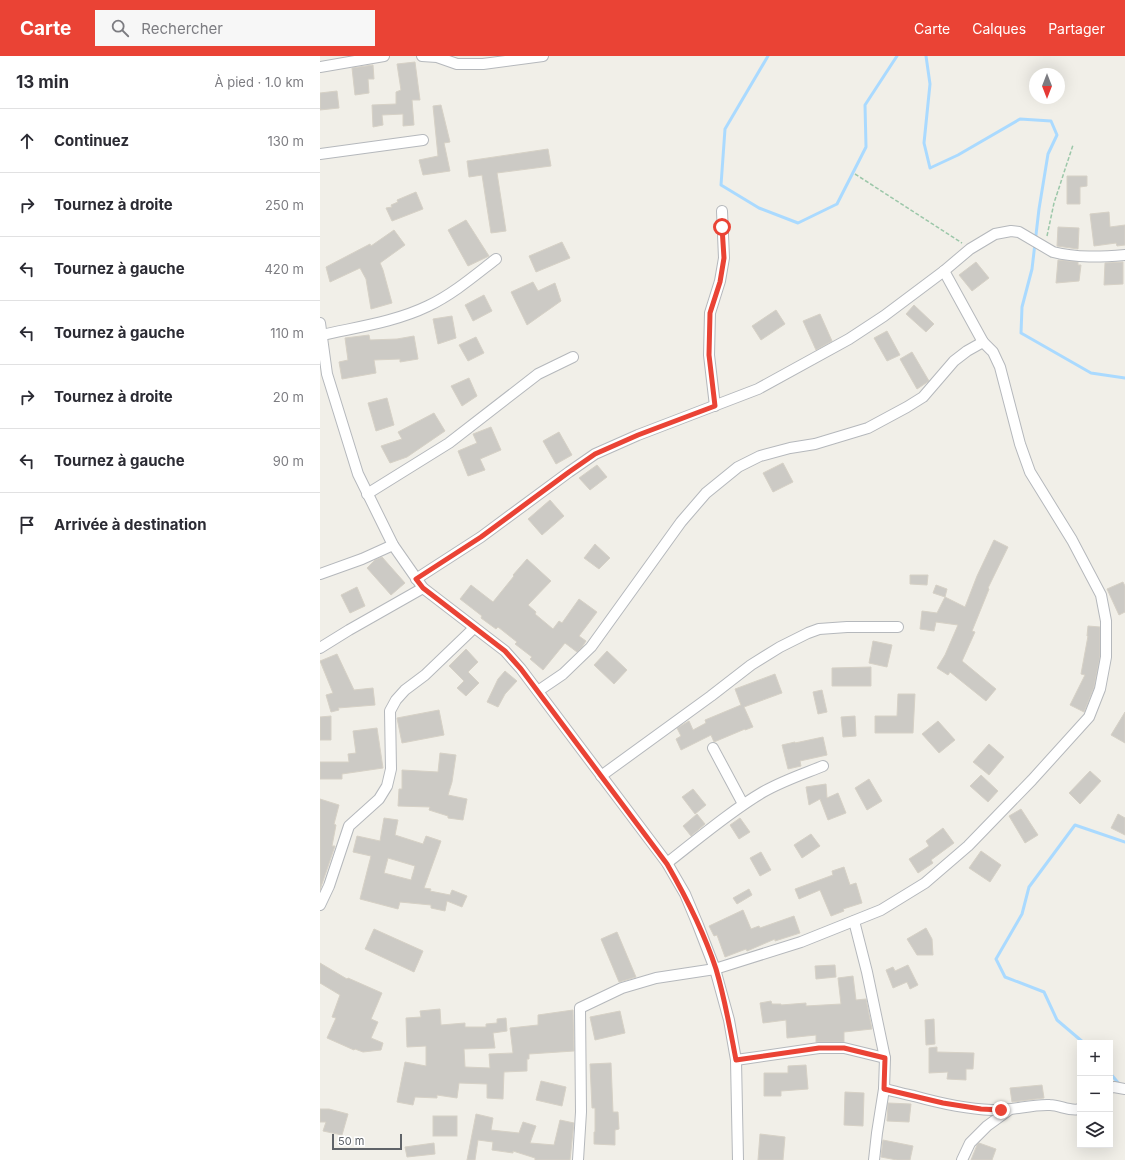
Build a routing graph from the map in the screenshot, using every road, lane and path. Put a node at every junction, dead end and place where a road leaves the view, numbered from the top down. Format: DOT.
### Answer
graph roads {
  1 [pos="384,56"];
  2 [pos="422,56"];
  3 [pos="543,56"];
  4 [pos="320,67"];
  5 [pos="423,140"];
  6 [pos="1073,145"];
  7 [pos="320,154"];
  8 [pos="855,174"];
  9 [pos="722,212"];
  10 [pos="1045,248"];
  11 [pos="970,249"];
  12 [pos="1125,255"];
  13 [pos="496,259"];
  14 [pos="944,271"];
  15 [pos="320,323"];
  16 [pos="322,335"];
  17 [pos="983,342"];
  18 [pos="572,356"];
  19 [pos="323,374"];
  20 [pos="715,406"];
  21 [pos="367,494"];
  22 [pos="393,545"];
  23 [pos="320,574"];
  24 [pos="416,579"];
  25 [pos="423,588"];
  26 [pos="898,627"];
  27 [pos="474,628"];
  28 [pos="320,648"];
  29 [pos="538,691"];
  30 [pos="713,748"];
  31 [pos="823,766"];
  32 [pos="601,776"];
  33 [pos="744,804"];
  34 [pos="667,864"];
  35 [pos="320,905"];
  36 [pos="854,921"];
  37 [pos="716,969"];
  38 [pos="885,1058"];
  39 [pos="736,1060"];
  40 [pos="1113,1087"];
  41 [pos="884,1089"];
  42 [pos="1125,1089"];
  43 [pos="1009,1110"];
  44 [pos="1077,1110"];
  45 [pos="578,1160"];
  46 [pos="738,1160"];
  47 [pos="874,1160"];
  48 [pos="962,1160"];
  1 -- 4 [label="street"];
  2 -- 3 [label="street"];
  5 -- 7 [label="street"];
  6 -- 10 [label="path"];
  8 -- 11 [label="path"];
  9 -- 20 [label="street"];
  10 -- 11 [label="street"];
  10 -- 12 [label="street"];
  11 -- 14 [label="street"];
  13 -- 16 [label="street"];
  14 -- 17 [label="street"];
  14 -- 20 [label="street"];
  15 -- 16 [label="street"];
  16 -- 19 [label="street"];
  17 -- 29 [label="street"];
  17 -- 36 [label="street"];
  18 -- 21 [label="street"];
  19 -- 21 [label="street"];
  20 -- 24 [label="street"];
  21 -- 22 [label="street"];
  22 -- 23 [label="street"];
  22 -- 24 [label="street"];
  24 -- 25 [label="street"];
  25 -- 27 [label="street"];
  25 -- 28 [label="street"];
  26 -- 32 [label="street"];
  27 -- 29 [label="street"];
  27 -- 35 [label="street"];
  29 -- 32 [label="street"];
  30 -- 33 [label="street"];
  31 -- 33 [label="street"];
  32 -- 34 [label="street"];
  33 -- 34 [label="street"];
  34 -- 37 [label="street"];
  36 -- 37 [label="street"];
  36 -- 38 [label="street"];
  37 -- 39 [label="street"];
  37 -- 45 [label="street"];
  38 -- 39 [label="street"];
  38 -- 41 [label="street"];
  39 -- 46 [label="street"];
  40 -- 42 [label="street"];
  41 -- 43 [label="street"];
  41 -- 47 [label="street"];
  43 -- 44 [label="street"];
  43 -- 48 [label="street"];
}
